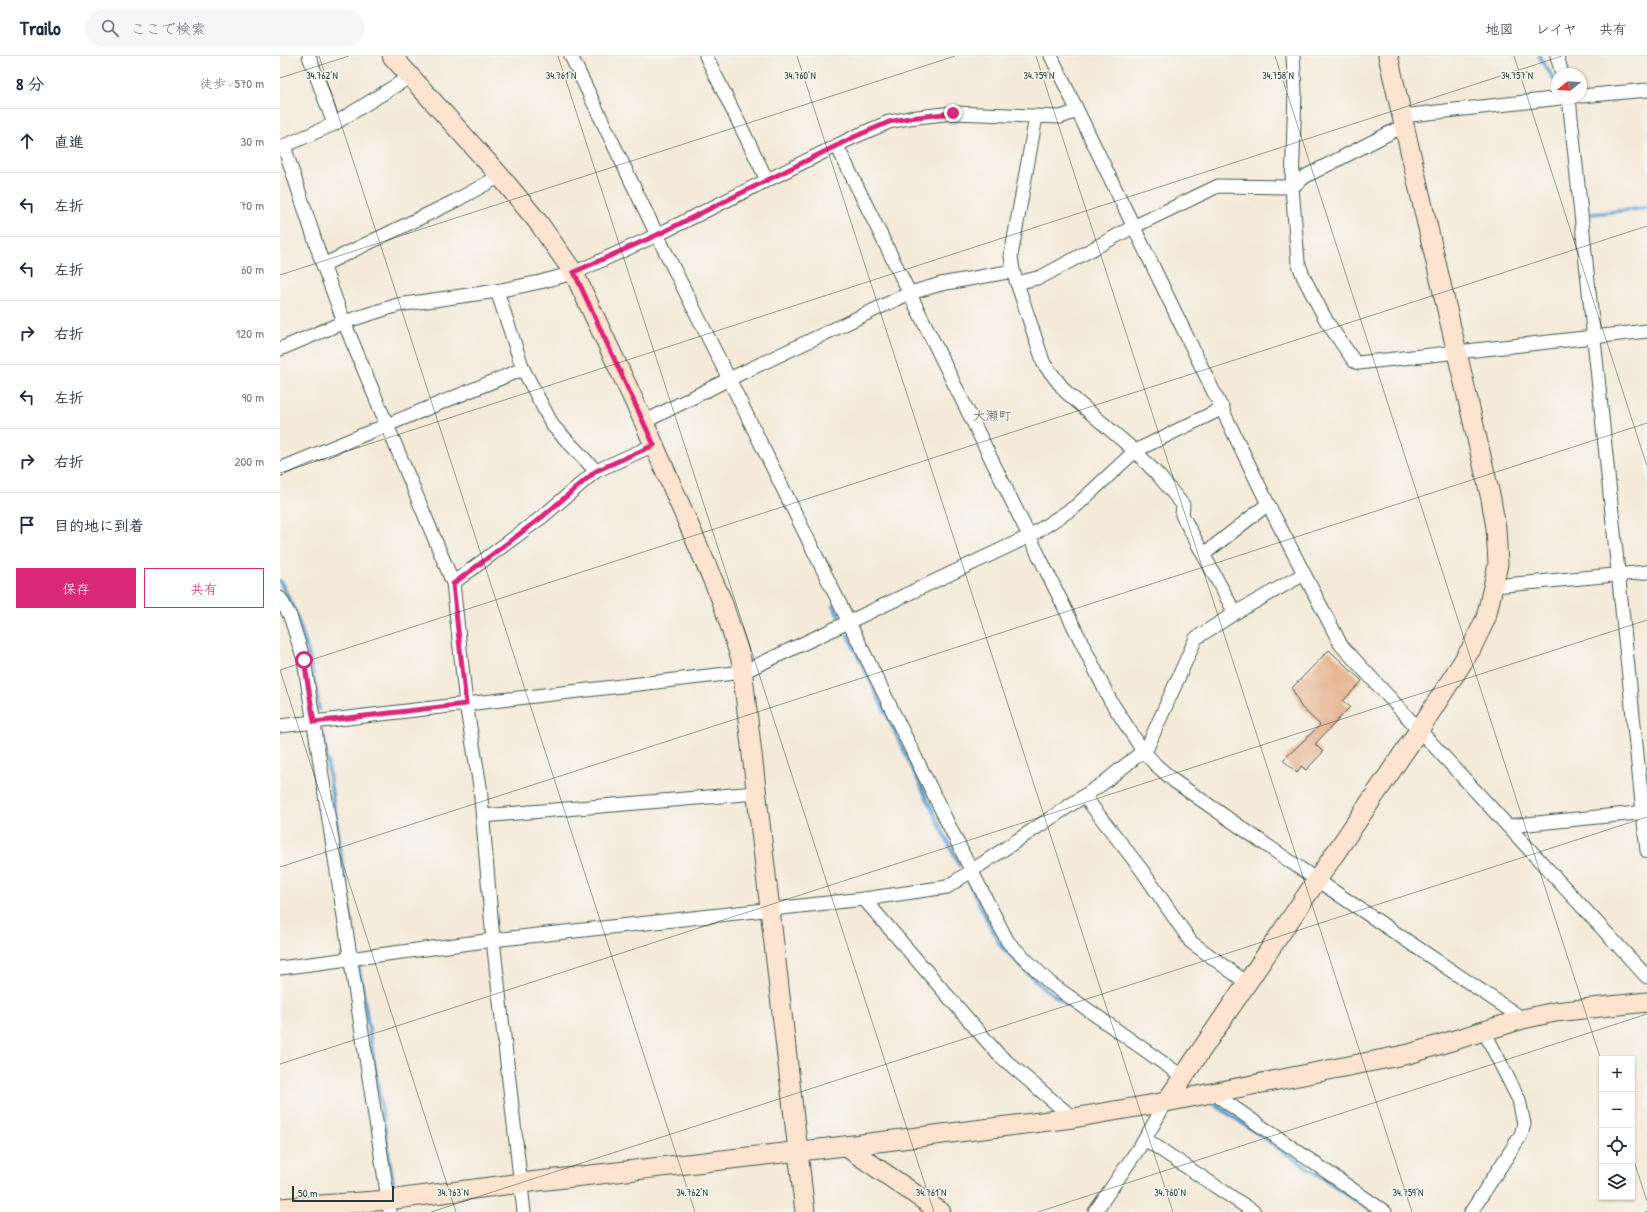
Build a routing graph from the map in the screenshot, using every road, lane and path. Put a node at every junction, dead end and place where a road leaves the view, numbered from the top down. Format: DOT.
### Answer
graph roads {
  1 [pos="309,56"];
  2 [pos="392,56"];
  3 [pos="571,56"];
  4 [pos="706,56"];
  5 [pos="1051,56"];
  6 [pos="1293,56"];
  7 [pos="1388,56"];
  8 [pos="1557,56"];
  9 [pos="1560,68"];
  10 [pos="411,76"];
  11 [pos="1647,90"];
  12 [pos="1587,95"];
  13 [pos="1551,99"];
  14 [pos="1570,104"];
  15 [pos="1077,111"];
  16 [pos="1036,116"];
  17 [pos="1403,120"];
  18 [pos="334,124"];
  19 [pos="837,146"];
  20 [pos="500,176"];
  21 [pos="766,180"];
  22 [pos="1292,187"];
  23 [pos="1133,227"];
  24 [pos="657,235"];
  25 [pos="323,265"];
  26 [pos="574,272"];
  27 [pos="1015,277"];
  28 [pos="497,291"];
  29 [pos="910,293"];
  30 [pos="344,322"];
  31 [pos="1647,331"];
  32 [pos="1594,336"];
  33 [pos="280,349"];
  34 [pos="1458,352"];
  35 [pos="523,369"];
  36 [pos="729,379"];
  37 [pos="1223,408"];
  38 [pos="644,422"];
  39 [pos="386,425"];
  40 [pos="654,445"];
  41 [pos="1135,451"];
  42 [pos="280,469"];
  43 [pos="596,471"];
  44 [pos="1268,504"];
  45 [pos="1030,536"];
  46 [pos="1204,554"];
  47 [pos="1647,572"];
  48 [pos="1304,574"];
  49 [pos="1618,575"];
  50 [pos="453,584"];
  51 [pos="1494,586"];
  52 [pos="280,598"];
  53 [pos="1235,613"];
  54 [pos="849,623"];
  55 [pos="743,672"];
  56 [pos="466,704"];
  57 [pos="314,722"];
  58 [pos="280,726"];
  59 [pos="1419,730"];
  60 [pos="1143,751"];
  61 [pos="756,793"];
  62 [pos="1084,796"];
  63 [pos="1645,812"];
  64 [pos="483,816"];
  65 [pos="1508,826"];
  66 [pos="1647,851"];
  67 [pos="971,870"];
  68 [pos="1317,880"];
  69 [pos="864,899"];
  70 [pos="771,909"];
  71 [pos="493,940"];
  72 [pos="350,959"];
  73 [pos="280,968"];
  74 [pos="1647,977"];
  75 [pos="1247,983"];
  76 [pos="1647,1002"];
  77 [pos="1523,1019"];
  78 [pos="1484,1032"];
  79 [pos="1183,1077"];
  80 [pos="1213,1093"];
  81 [pos="1166,1102"];
  82 [pos="1073,1118"];
  83 [pos="1145,1139"];
  84 [pos="845,1146"];
  85 [pos="799,1151"];
  86 [pos="521,1183"];
  87 [pos="389,1206"];
  88 [pos="280,1208"];
  89 [pos="524,1212"];
  90 [pos="805,1212"];
  91 [pos="941,1212"];
  92 [pos="1095,1212"];
  93 [pos="1254,1212"];
  94 [pos="1385,1212"];
  95 [pos="1470,1212"];
  1 -- 18 [label="street"];
  2 -- 10 [label="street"];
  3 -- 24 [label="street"];
  4 -- 21 [label="street"];
  5 -- 15 [label="street"];
  6 -- 22 [label="street"];
  7 -- 17 [label="street"];
  8 -- 9 [label="street"];
  10 -- 18 [label="street"];
  10 -- 20 [label="street"];
  11 -- 12 [label="street"];
  13 -- 17 [label="street"];
  14 -- 32 [label="street"];
  15 -- 16 [label="street"];
  15 -- 23 [label="street"];
  16 -- 19 [label="street"];
  16 -- 27 [label="street"];
  17 -- 22 [label="street"];
  17 -- 34 [label="street"];
  18 -- 25 [label="street"];
  19 -- 21 [label="street"];
  19 -- 29 [label="street"];
  20 -- 25 [label="street"];
  20 -- 26 [label="street"];
  21 -- 24 [label="street"];
  22 -- 23 [label="street"];
  22 -- 34 [label="street"];
  23 -- 27 [label="street"];
  23 -- 37 [label="street"];
  24 -- 26 [label="street"];
  24 -- 36 [label="street"];
  25 -- 30 [label="street"];
  26 -- 28 [label="street"];
  26 -- 38 [label="street"];
  27 -- 29 [label="street"];
  27 -- 41 [label="street"];
  28 -- 30 [label="street"];
  28 -- 35 [label="street"];
  29 -- 36 [label="street"];
  29 -- 45 [label="street"];
  30 -- 33 [label="street"];
  30 -- 39 [label="street"];
  31 -- 32 [label="street"];
  32 -- 34 [label="street"];
  32 -- 49 [label="street"];
  34 -- 51 [label="street"];
  35 -- 39 [label="street"];
  35 -- 43 [label="street"];
  36 -- 38 [label="street"];
  36 -- 54 [label="street"];
  37 -- 41 [label="street"];
  37 -- 44 [label="street"];
  38 -- 40 [label="street"];
  39 -- 42 [label="street"];
  39 -- 50 [label="street"];
  40 -- 43 [label="street"];
  40 -- 55 [label="street"];
  41 -- 45 [label="street"];
  41 -- 46 [label="street"];
  43 -- 50 [label="street"];
  44 -- 46 [label="street"];
  44 -- 48 [label="street"];
  45 -- 54 [label="street"];
  45 -- 60 [label="street"];
  46 -- 53 [label="street"];
  47 -- 49 [label="street"];
  48 -- 53 [label="street"];
  48 -- 59 [label="street"];
  49 -- 51 [label="street"];
  49 -- 63 [label="street"];
  50 -- 56 [label="street"];
  51 -- 59 [label="street"];
  52 -- 57 [label="street"];
  53 -- 60 [label="street"];
  54 -- 55 [label="street"];
  54 -- 67 [label="street"];
  55 -- 56 [label="street"];
  55 -- 61 [label="street"];
  56 -- 57 [label="street"];
  56 -- 64 [label="street"];
  57 -- 58 [label="street"];
  57 -- 72 [label="street"];
  59 -- 65 [label="street"];
  59 -- 68 [label="street"];
  60 -- 62 [label="street"];
  60 -- 68 [label="street"];
  61 -- 64 [label="street"];
  61 -- 70 [label="street"];
  62 -- 67 [label="street"];
  62 -- 75 [label="street"];
  63 -- 65 [label="street"];
  63 -- 66 [label="street"];
  64 -- 71 [label="street"];
  65 -- 74 [label="street"];
  67 -- 69 [label="street"];
  67 -- 79 [label="street"];
  68 -- 75 [label="street"];
  68 -- 77 [label="street"];
  69 -- 70 [label="street"];
  69 -- 82 [label="street"];
  70 -- 71 [label="street"];
  70 -- 85 [label="street"];
  71 -- 72 [label="street"];
  71 -- 86 [label="street"];
  72 -- 73 [label="street"];
  72 -- 87 [label="street"];
  75 -- 79 [label="street"];
  76 -- 77 [label="street"];
  77 -- 78 [label="street"];
  78 -- 80 [label="street"];
  78 -- 95 [label="street"];
  79 -- 81 [label="street"];
  80 -- 81 [label="street"];
  80 -- 94 [label="street"];
  81 -- 82 [label="street"];
  81 -- 83 [label="street"];
  82 -- 84 [label="street"];
  83 -- 92 [label="street"];
  83 -- 93 [label="street"];
  84 -- 85 [label="street"];
  84 -- 91 [label="street"];
  85 -- 86 [label="street"];
  85 -- 90 [label="street"];
  86 -- 87 [label="street"];
  86 -- 89 [label="street"];
  87 -- 88 [label="street"];
}
